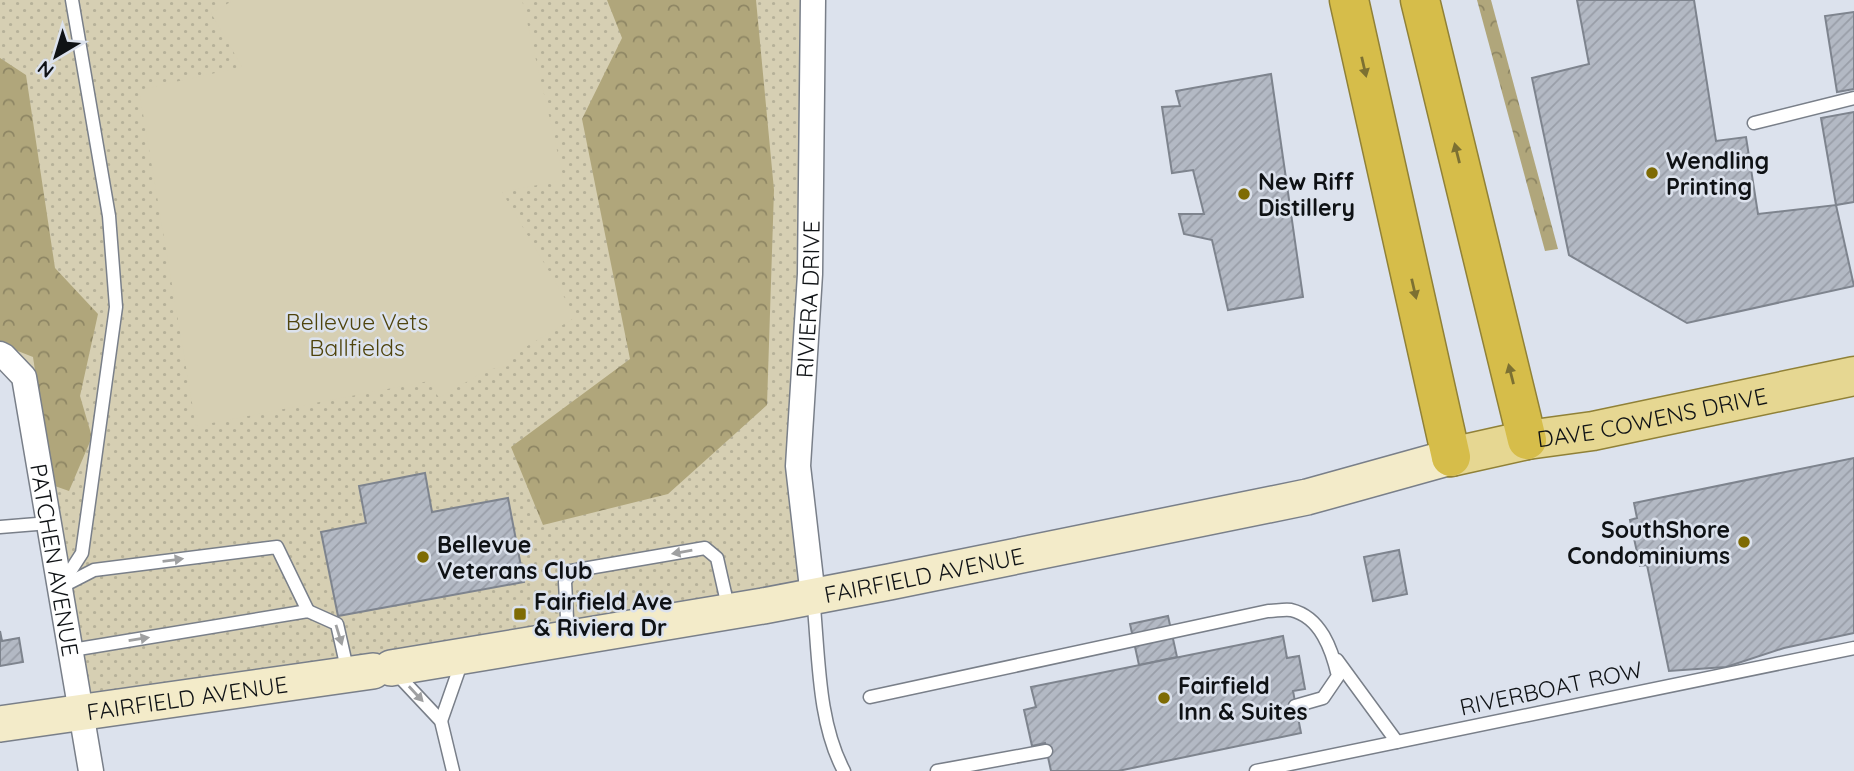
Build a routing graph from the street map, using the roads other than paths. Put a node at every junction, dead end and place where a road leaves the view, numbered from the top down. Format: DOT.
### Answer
graph roads {
  1 [pos="72,0"];
  2 [pos="813,0"];
  3 [pos="1349,0"];
  4 [pos="1420,0"];
  5 [pos="1854,98"];
  6 [pos="1754,123"];
  7 [pos="2,355"];
  8 [pos="1854,376"];
  9 [pos="1527,440"];
  10 [pos="1451,457"];
  11 [pos="49,523"];
  12 [pos="0,527"];
  13 [pos="60,587"];
  14 [pos="813,597"];
  15 [pos="308,611"];
  16 [pos="729,611"];
  17 [pos="568,638"];
  18 [pos="1854,648"];
  19 [pos="72,650"];
  20 [pos="464,656"];
  21 [pos="1334,657"];
  22 [pos="371,671"];
  23 [pos="870,696"];
  24 [pos="1295,706"];
  25 [pos="82,711"];
  26 [pos="441,721"];
  27 [pos="0,724"];
  28 [pos="1397,742"];
  29 [pos="1046,751"];
  30 [pos="1007,757"];
  31 [pos="91,771"];
  32 [pos="453,771"];
  33 [pos="844,771"];
  34 [pos="937,771"];
  35 [pos="1010,771"];
  36 [pos="1256,771"];
  1 -- 13 [label="lane"];
  2 -- 14 [label="street, RIVIERA DRIVE"];
  3 -- 10 [label="highway, one-way"];
  9 -- 4 [label="highway, one-way"];
  5 -- 6 [label="lane"];
  7 -- 11 [label="street, PATCHEN AVENUE"];
  8 -- 9 [label="main road, DAVE COWENS DRIVE"];
  9 -- 10 [label="main road, DAVE COWENS DRIVE"];
  10 -- 14 [label="main road, FAIRFIELD AVENUE"];
  11 -- 12 [label="lane"];
  11 -- 13 [label="street, PATCHEN AVENUE"];
  13 -- 15 [label="lane, one-way"];
  13 -- 19 [label="street, PATCHEN AVENUE"];
  14 -- 16 [label="main road, FAIRFIELD AVENUE"];
  14 -- 33 [label="lane"];
  19 -- 15 [label="lane, one-way"];
  15 -- 22 [label="lane, one-way"];
  16 -- 17 [label="main road, FAIRFIELD AVENUE"];
  16 -- 17 [label="lane, one-way"];
  17 -- 20 [label="main road, FAIRFIELD AVENUE"];
  18 -- 28 [label="lane, RIVERBOAT ROW"];
  19 -- 25 [label="street, PATCHEN AVENUE"];
  20 -- 22 [label="main road, FAIRFIELD AVENUE"];
  20 -- 26 [label="lane"];
  21 -- 23 [label="lane"];
  21 -- 24 [label="lane"];
  21 -- 28 [label="lane"];
  22 -- 25 [label="main road, FAIRFIELD AVENUE"];
  22 -- 26 [label="lane, one-way"];
  25 -- 27 [label="main road, FAIRFIELD AVENUE"];
  25 -- 31 [label="street, PATCHEN AVENUE"];
  26 -- 32 [label="lane"];
  28 -- 36 [label="lane, RIVERBOAT ROW"];
  29 -- 30 [label="lane"];
  30 -- 34 [label="lane"];
  30 -- 35 [label="lane"];
}
